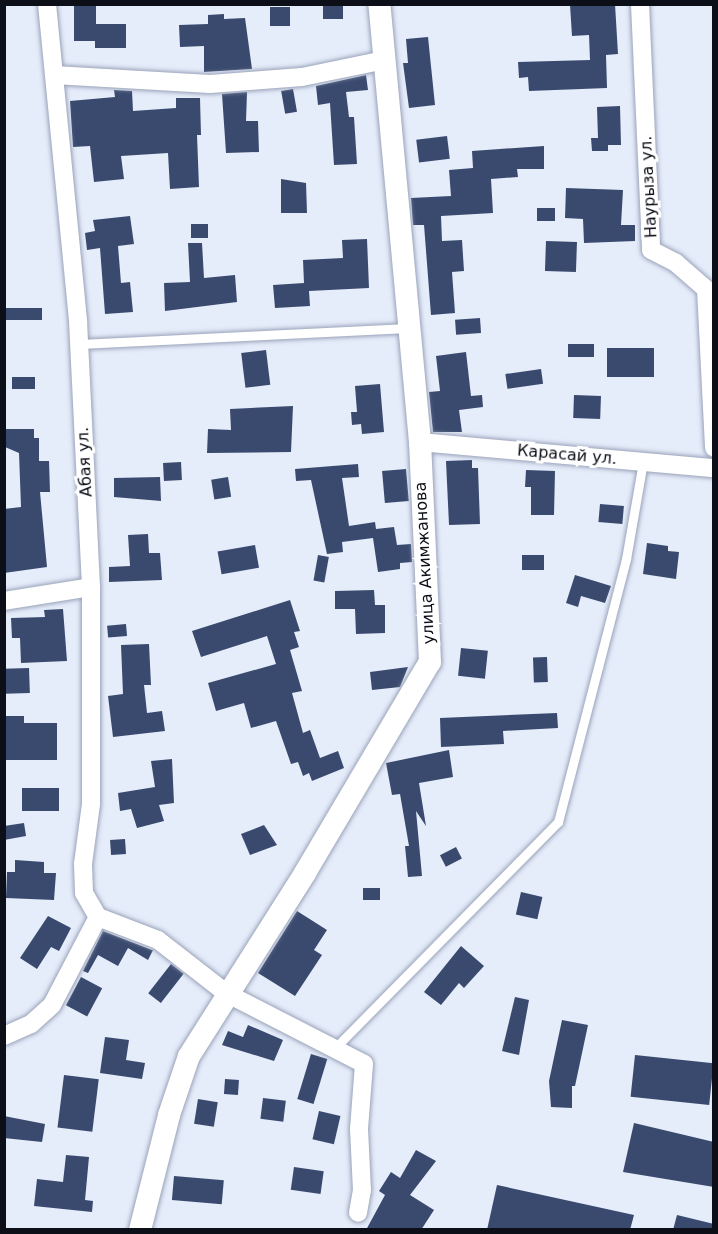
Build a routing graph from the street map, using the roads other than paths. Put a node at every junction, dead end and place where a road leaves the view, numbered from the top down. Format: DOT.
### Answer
graph roads {
  1 [pos="47,4"];
  2 [pos="379,4"];
  3 [pos="640,4"];
  4 [pos="385,60"];
  5 [pos="54,75"];
  6 [pos="410,328"];
  7 [pos="79,344"];
  8 [pos="420,442"];
  9 [pos="714,448"];
  10 [pos="643,462"];
  11 [pos="714,468"];
  12 [pos="91,587"];
  13 [pos="4,601"];
  14 [pos="98,917"];
  15 [pos="226,993"];
  16 [pos="4,1036"];
  17 [pos="334,1048"];
  18 [pos="358,1213"];
  19 [pos="140,1230"];
  1 -- 5 [label="street, Абая ул."];
  2 -- 4 [label="street, улица Акимжанова"];
  3 -- 9 [label="street, Наурыза ул."];
  4 -- 5 [label="street"];
  4 -- 6 [label="street, улица Акимжанова"];
  5 -- 7 [label="street, Абая ул."];
  6 -- 7 [label="lane"];
  6 -- 8 [label="street, улица Акимжанова"];
  7 -- 12 [label="street, Абая ул."];
  8 -- 10 [label="street, Карасай ул."];
  8 -- 15 [label="street, улица Акимжанова"];
  10 -- 11 [label="street, Карасай ул."];
  10 -- 17 [label="lane"];
  12 -- 13 [label="street"];
  12 -- 14 [label="street, Абая ул."];
  14 -- 15 [label="street"];
  14 -- 16 [label="street"];
  15 -- 17 [label="street"];
  15 -- 19 [label="street, улица Акимжанова"];
  17 -- 18 [label="street"];
}
